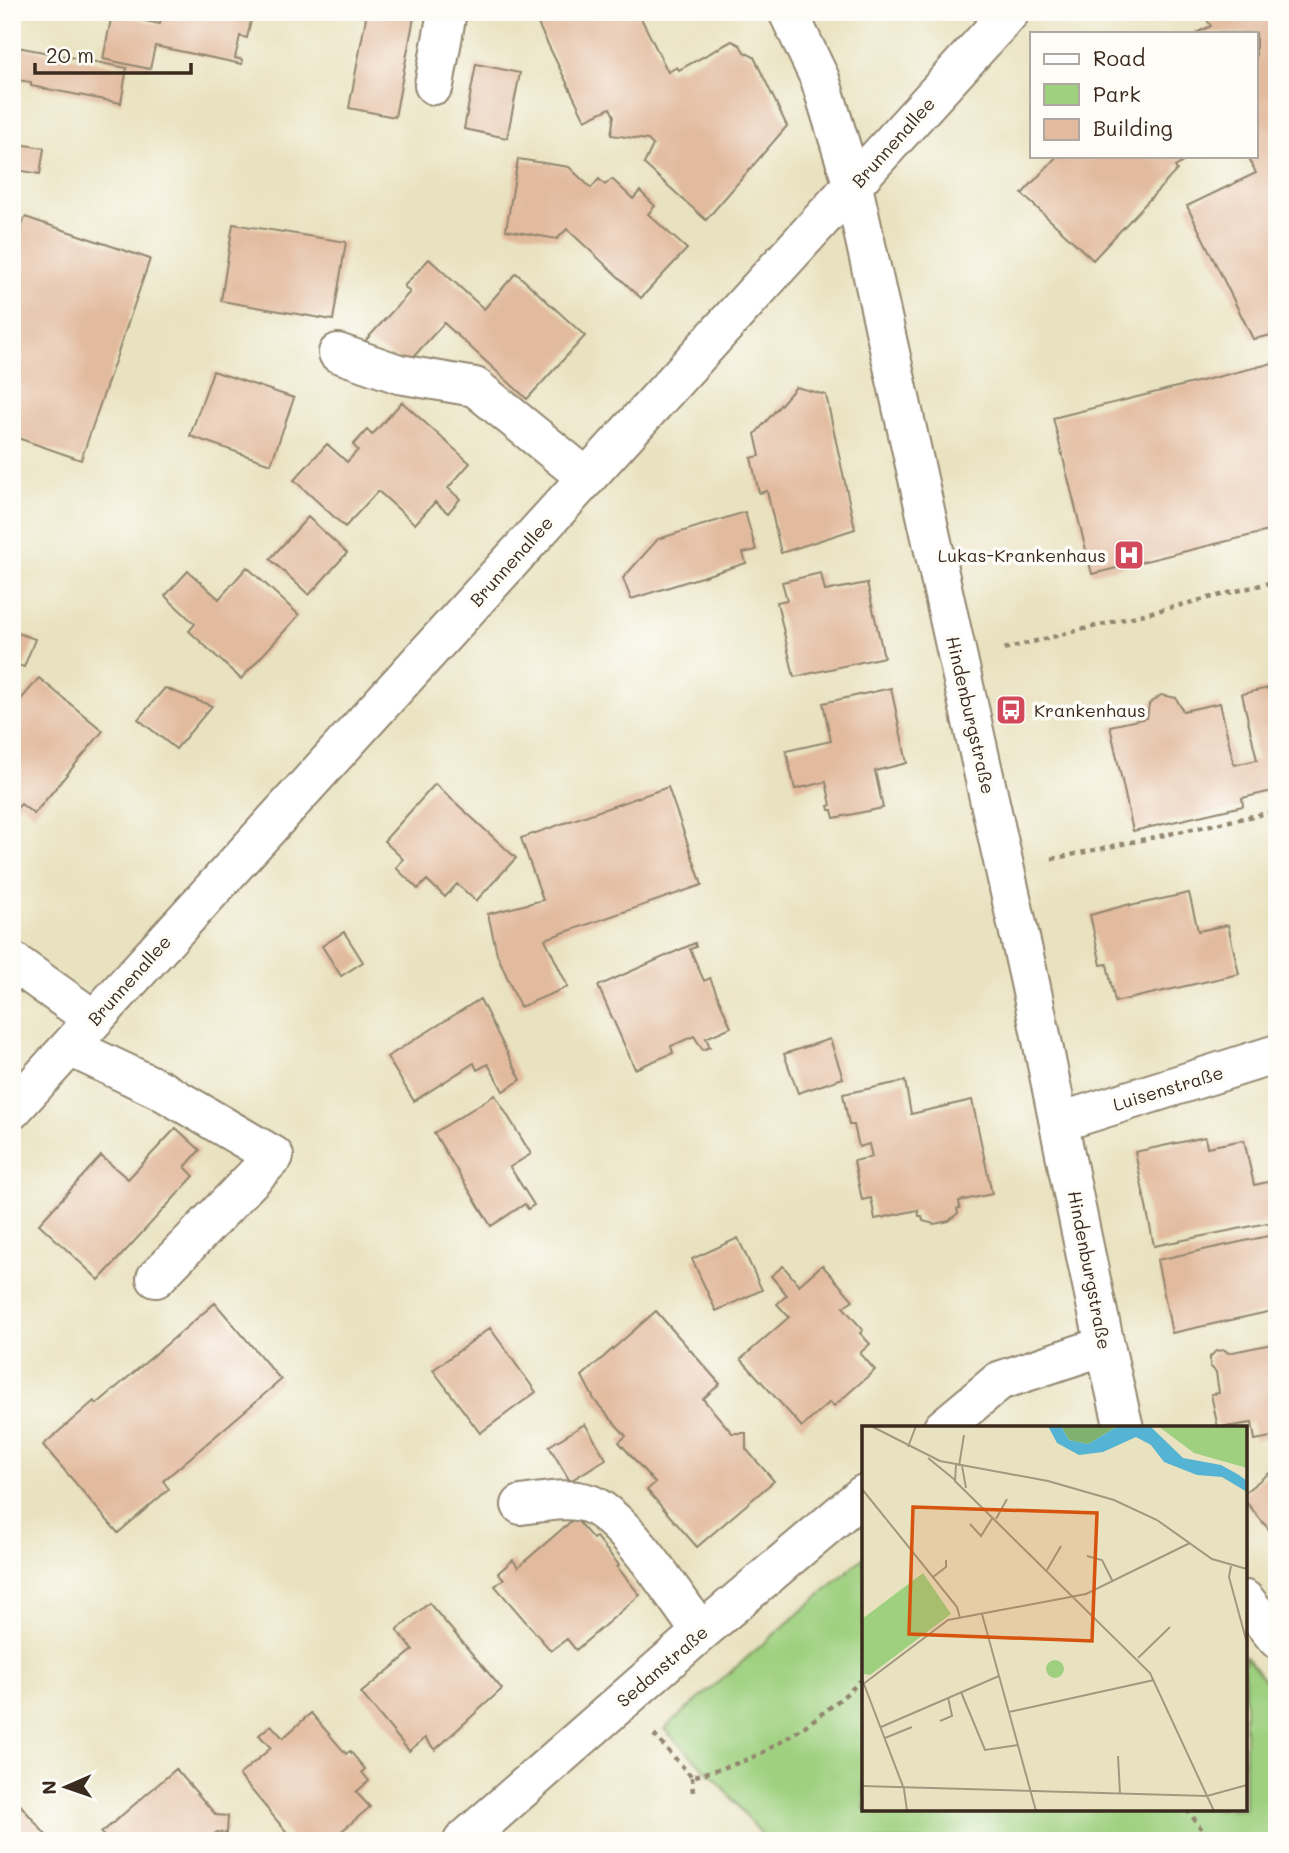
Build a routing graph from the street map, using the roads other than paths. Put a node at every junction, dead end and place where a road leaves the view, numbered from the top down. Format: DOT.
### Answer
graph roads {
  1 [pos="447,12"];
  2 [pos="788,12"];
  3 [pos="1010,12"];
  4 [pos="434,85"];
  5 [pos="853,186"];
  6 [pos="338,353"];
  7 [pos="587,478"];
  8 [pos="12,961"];
  9 [pos="81,1033"];
  10 [pos="1277,1054"];
  11 [pos="12,1110"];
  12 [pos="1060,1122"];
  13 [pos="156,1278"];
  14 [pos="1104,1346"];
  15 [pos="945,1426"];
  16 [pos="1124,1426"];
  17 [pos="862,1496"];
  18 [pos="521,1505"];
  19 [pos="1247,1602"];
  20 [pos="701,1632"];
  21 [pos="1277,1639"];
  22 [pos="463,1841"];
  1 -- 4 [label="street"];
  2 -- 5 [label="street, Hindenburgstraße"];
  3 -- 5 [label="street, Brunnenallee"];
  5 -- 7 [label="street, Brunnenallee"];
  5 -- 12 [label="street, Hindenburgstraße"];
  6 -- 7 [label="street"];
  7 -- 9 [label="street, Brunnenallee"];
  8 -- 9 [label="street"];
  9 -- 11 [label="street, Brunnenallee"];
  9 -- 13 [label="street"];
  10 -- 12 [label="street, Luisenstraße"];
  12 -- 14 [label="street, Hindenburgstraße"];
  14 -- 15 [label="street"];
  14 -- 16 [label="street, Hindenburgstraße"];
  17 -- 20 [label="street, Sedanstraße"];
  18 -- 20 [label="street"];
  19 -- 21 [label="street"];
  20 -- 22 [label="street, Sedanstraße"];
}
